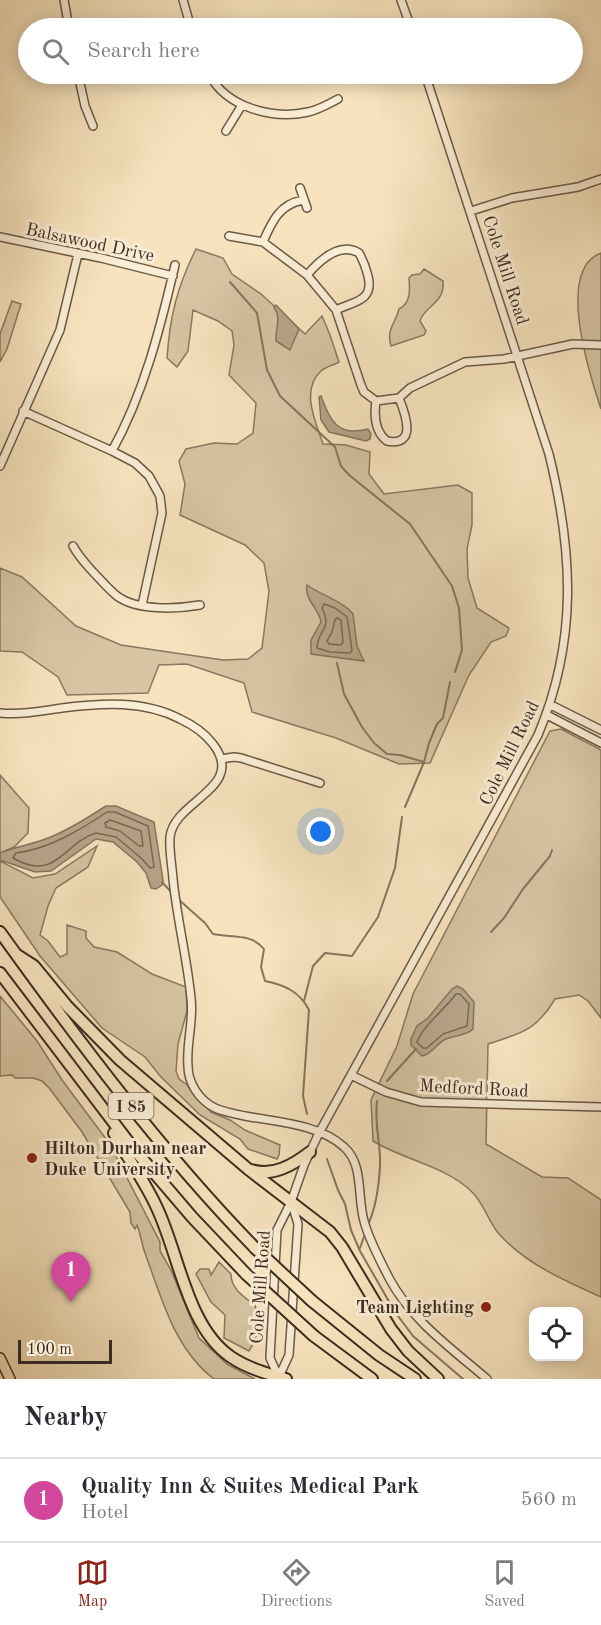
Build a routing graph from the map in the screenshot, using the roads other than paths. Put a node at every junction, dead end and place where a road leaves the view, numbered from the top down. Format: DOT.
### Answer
graph roads {
  1 [pos="64,0"];
  2 [pos="183,0"];
  3 [pos="401,0"];
  4 [pos="67,18"];
  5 [pos="188,18"];
  6 [pos="407,18"];
  7 [pos="80,84"];
  8 [pos="216,84"];
  9 [pos="428,84"];
  10 [pos="338,99"];
  11 [pos="242,105"];
  12 [pos="93,126"];
  13 [pos="226,131"];
  14 [pos="601,179"];
  15 [pos="300,188"];
  16 [pos="303,200"];
  17 [pos="307,208"];
  18 [pos="471,211"];
  19 [pos="229,236"];
  20 [pos="0,237"];
  21 [pos="263,242"];
  22 [pos="78,254"];
  23 [pos="175,265"];
  24 [pos="307,275"];
  25 [pos="173,276"];
  26 [pos="336,310"];
  27 [pos="601,345"];
  28 [pos="519,356"];
  29 [pos="399,398"];
  30 [pos="376,401"];
  31 [pos="23,411"];
  32 [pos="112,451"];
  33 [pos="0,466"];
  34 [pos="73,546"];
  35 [pos="142,605"];
  36 [pos="200,605"];
  37 [pos="550,705"];
  38 [pos="0,713"];
  39 [pos="547,715"];
  40 [pos="601,730"];
  41 [pos="601,743"];
  42 [pos="221,759"];
  43 [pos="320,783"];
  44 [pos="0,932"];
  45 [pos="17,956"];
  46 [pos="0,973"];
  47 [pos="351,1075"];
  48 [pos="99,1103"];
  49 [pos="601,1107"];
  50 [pos="320,1133"];
  51 [pos="310,1152"];
  52 [pos="248,1169"];
  53 [pos="291,1202"];
  54 [pos="0,1358"];
  55 [pos="280,1378"];
  56 [pos="10,1379"];
  57 [pos="372,1379"];
  58 [pos="415,1379"];
  59 [pos="438,1379"];
  60 [pos="487,1379"];
  1 -- 4 [label="street"];
  2 -- 5 [label="street"];
  3 -- 6 [label="street"];
  7 -- 12 [label="street"];
  8 -- 11 [label="street"];
  9 -- 18 [label="street, Cole Mill Road"];
  10 -- 11 [label="street"];
  11 -- 13 [label="street"];
  14 -- 18 [label="street"];
  15 -- 16 [label="street"];
  16 -- 17 [label="street"];
  16 -- 21 [label="street"];
  18 -- 28 [label="street, Cole Mill Road"];
  19 -- 21 [label="street"];
  20 -- 22 [label="street, Balsawood Drive"];
  21 -- 24 [label="street"];
  22 -- 25 [label="street, Balsawood Drive"];
  22 -- 31 [label="street"];
  23 -- 25 [label="street"];
  24 -- 26 [label="street"];
  24 -- 26 [label="street"];
  25 -- 32 [label="street"];
  26 -- 30 [label="street"];
  27 -- 28 [label="street"];
  28 -- 29 [label="street"];
  28 -- 37 [label="street, Cole Mill Road"];
  29 -- 30 [label="street"];
  29 -- 30 [label="street"];
  31 -- 32 [label="street"];
  31 -- 33 [label="street"];
  32 -- 35 [label="street"];
  34 -- 35 [label="street"];
  35 -- 36 [label="street"];
  37 -- 39 [label="street, Cole Mill Road"];
  37 -- 40 [label="street"];
  38 -- 42 [label="street"];
  39 -- 41 [label="street"];
  39 -- 47 [label="street, Cole Mill Road"];
  42 -- 43 [label="street"];
  42 -- 50 [label="street"];
  44 -- 45 [label="highway, I 85"];
  45 -- 52 [label="highway"];
  45 -- 58 [label="highway, I 85, bridge"];
  46 -- 48 [label="highway, I 85"];
  47 -- 49 [label="street, Medford Road"];
  47 -- 50 [label="street, Cole Mill Road"];
  48 -- 55 [label="highway"];
  48 -- 57 [label="highway, I 85, bridge"];
  50 -- 51 [label="street, Cole Mill Road"];
  50 -- 60 [label="street"];
  51 -- 52 [label="highway"];
  51 -- 53 [label="street, Cole Mill Road"];
  52 -- 53 [label="highway"];
  53 -- 55 [label="street, Cole Mill Road"];
  53 -- 55 [label="street, Cole Mill Road"];
  53 -- 59 [label="highway"];
  54 -- 56 [label="main road"];
}
